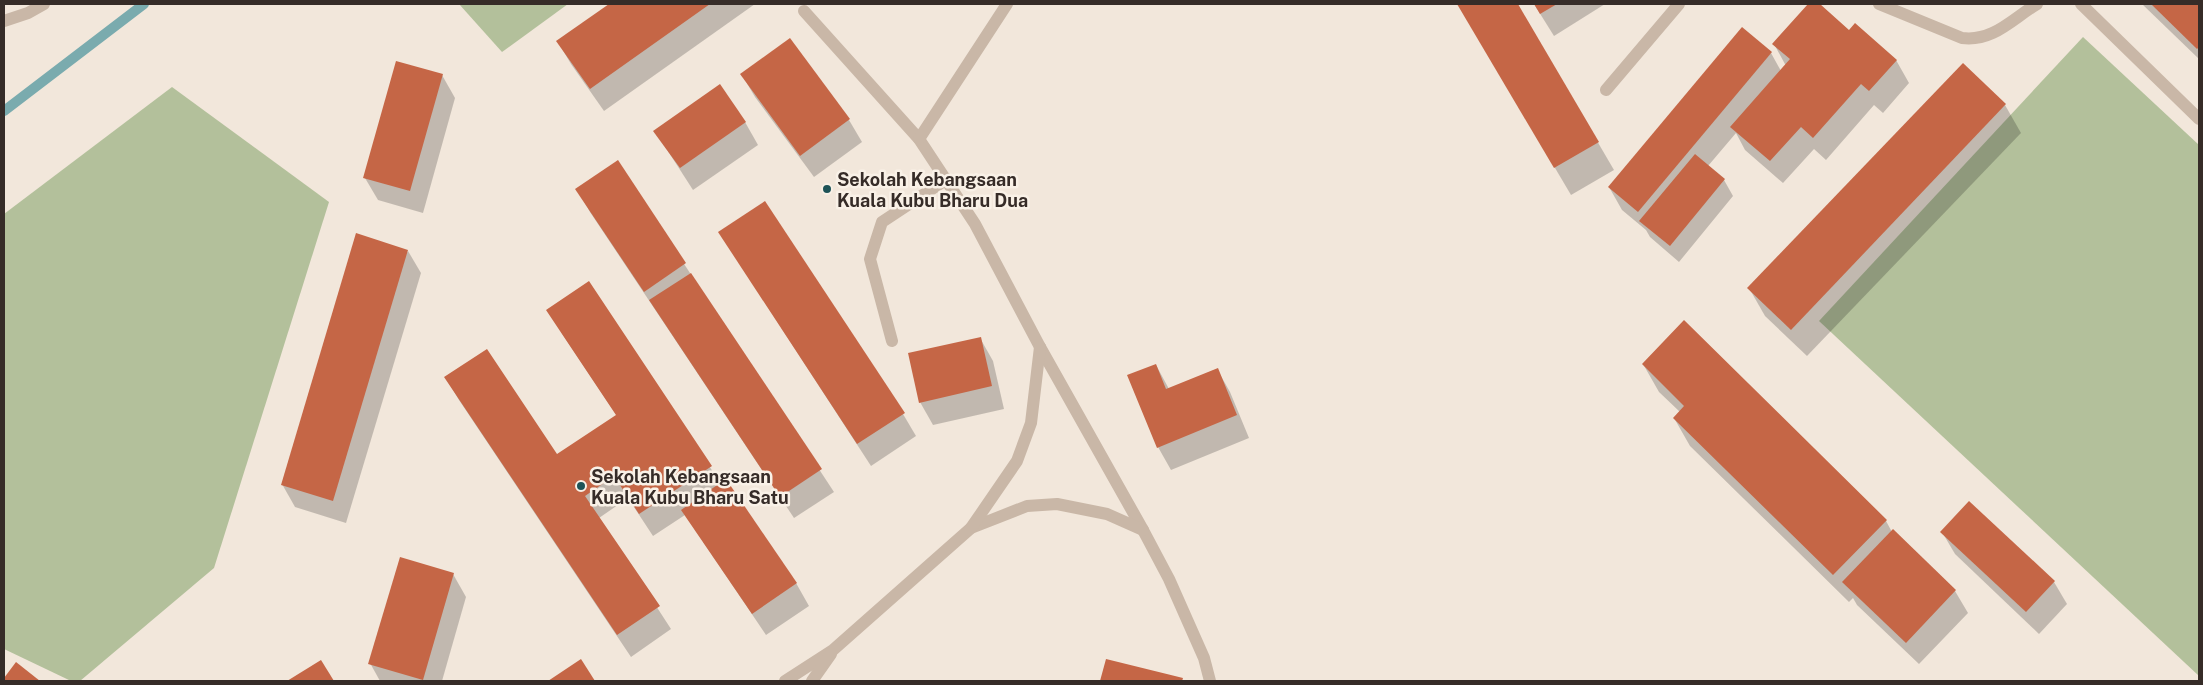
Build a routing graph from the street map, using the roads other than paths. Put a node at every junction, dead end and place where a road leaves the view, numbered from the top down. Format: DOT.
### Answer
graph roads {
  1 [pos="44,4"];
  2 [pos="1007,4"];
  3 [pos="1679,4"];
  4 [pos="1879,4"];
  5 [pos="2037,4"];
  6 [pos="2081,4"];
  7 [pos="804,11"];
  8 [pos="4,21"];
  9 [pos="1606,90"];
  10 [pos="2199,119"];
  11 [pos="919,139"];
  12 [pos="947,179"];
  13 [pos="892,340"];
  14 [pos="1040,347"];
  15 [pos="971,528"];
  16 [pos="1143,530"];
  17 [pos="834,650"];
  18 [pos="785,681"];
  19 [pos="812,681"];
  20 [pos="1210,681"];
  1 -- 8 [label="street"];
  2 -- 11 [label="street"];
  3 -- 9 [label="street"];
  4 -- 5 [label="street"];
  6 -- 10 [label="street"];
  7 -- 11 [label="street"];
  11 -- 12 [label="street"];
  12 -- 13 [label="street"];
  12 -- 14 [label="street"];
  14 -- 15 [label="street"];
  14 -- 16 [label="street"];
  15 -- 16 [label="street"];
  15 -- 17 [label="street"];
  16 -- 20 [label="street"];
  17 -- 18 [label="street"];
  17 -- 19 [label="street"];
}
